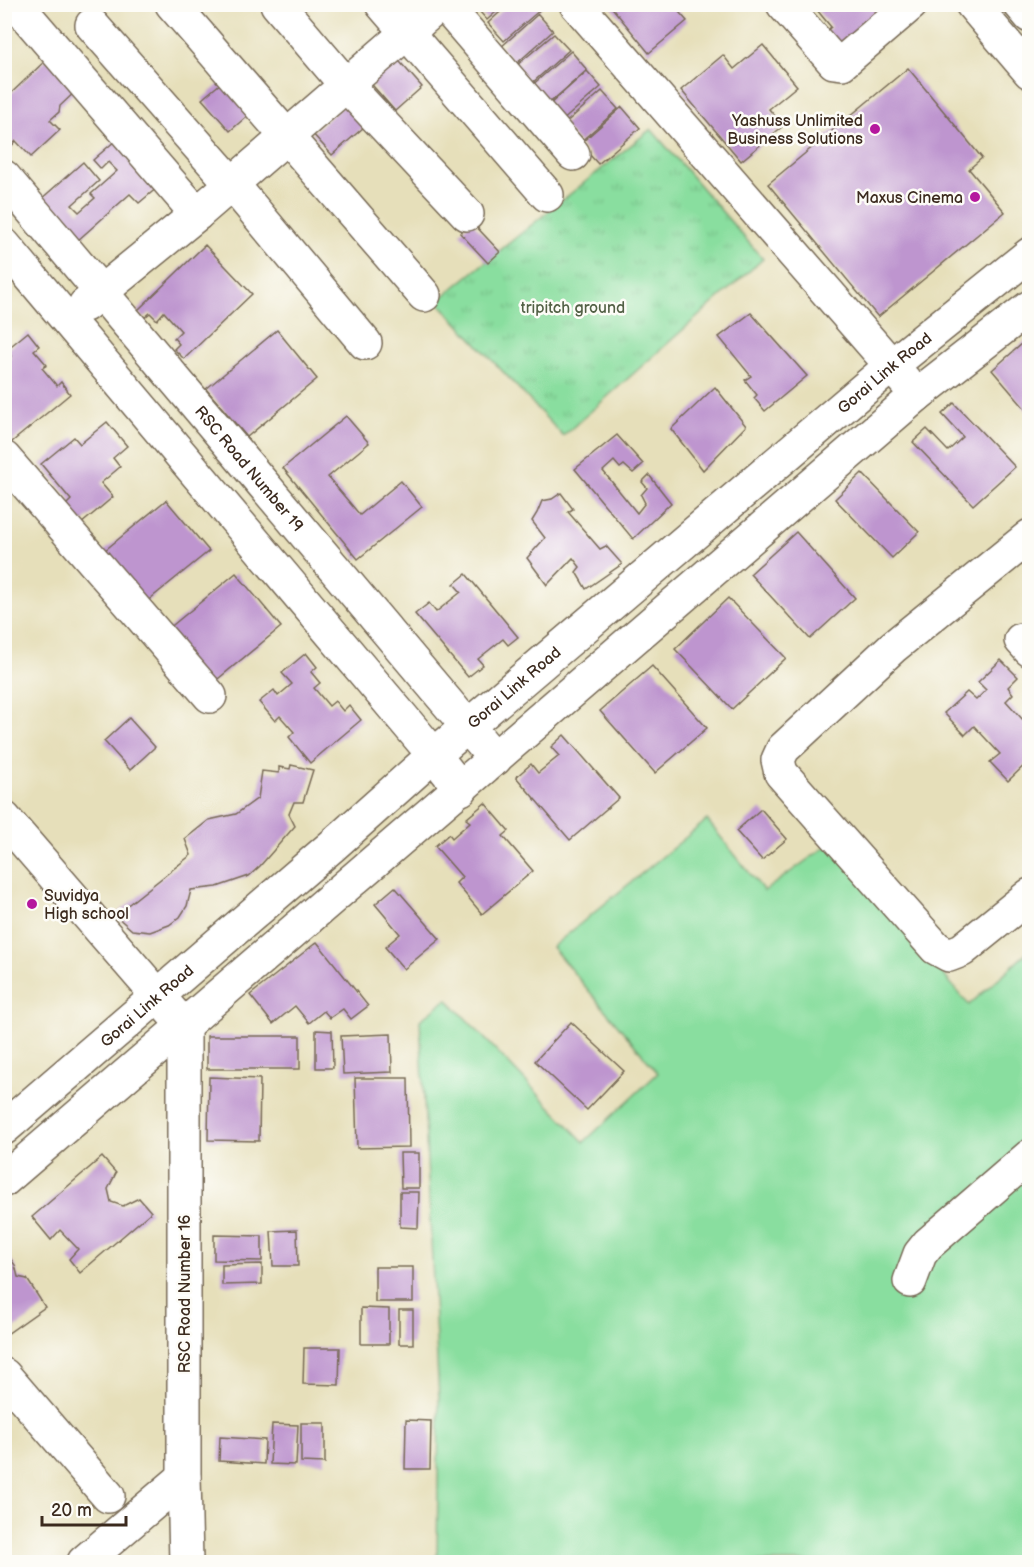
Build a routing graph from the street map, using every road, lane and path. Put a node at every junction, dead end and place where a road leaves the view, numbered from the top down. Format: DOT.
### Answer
graph roads {
  1 [pos="16,4"];
  2 [pos="172,4"];
  3 [pos="277,4"];
  4 [pos="382,4"];
  5 [pos="442,4"];
  6 [pos="576,4"];
  7 [pos="783,4"];
  8 [pos="972,4"];
  9 [pos="1020,4"];
  10 [pos="909,5"];
  11 [pos="1029,16"];
  12 [pos="92,25"];
  13 [pos="407,33"];
  14 [pos="1029,72"];
  15 [pos="346,85"];
  16 [pos="287,136"];
  17 [pos="573,154"];
  18 [pos="4,177"];
  19 [pos="232,184"];
  20 [pos="547,195"];
  21 [pos="467,213"];
  22 [pos="197,214"];
  23 [pos="4,245"];
  24 [pos="1029,254"];
  25 [pos="102,291"];
  26 [pos="424,296"];
  27 [pos="1029,307"];
  28 [pos="68,319"];
  29 [pos="365,343"];
  30 [pos="891,366"];
  31 [pos="917,396"];
  32 [pos="4,458"];
  33 [pos="1029,536"];
  34 [pos="210,696"];
  35 [pos="468,726"];
  36 [pos="435,754"];
  37 [pos="495,759"];
  38 [pos="461,789"];
  39 [pos="4,818"];
  40 [pos="1029,895"];
  41 [pos="158,996"];
  42 [pos="184,1026"];
  43 [pos="4,1128"];
  44 [pos="1029,1156"];
  45 [pos="4,1180"];
  46 [pos="910,1281"];
  47 [pos="4,1375"];
  48 [pos="184,1477"];
  49 [pos="108,1496"];
  50 [pos="84,1563"];
  51 [pos="186,1563"];
  1 -- 22 [label="street"];
  2 -- 16 [label="street"];
  3 -- 15 [label="street"];
  4 -- 13 [label="street"];
  5 -- 13 [label="street"];
  5 -- 17 [label="street"];
  6 -- 30 [label="street"];
  7 -- 10 [label="street"];
  8 -- 14 [label="street"];
  9 -- 11 [label="street"];
  12 -- 19 [label="street"];
  13 -- 15 [label="street"];
  13 -- 20 [label="street"];
  15 -- 16 [label="street"];
  15 -- 21 [label="street"];
  16 -- 19 [label="street"];
  16 -- 26 [label="street"];
  18 -- 25 [label="street, RSC Road Number 19"];
  19 -- 22 [label="street"];
  19 -- 29 [label="street"];
  22 -- 25 [label="street"];
  23 -- 28 [label="street"];
  24 -- 30 [label="street, Gorai Link Road"];
  25 -- 28 [label="street"];
  25 -- 35 [label="street, RSC Road Number 19"];
  27 -- 31 [label="street"];
  28 -- 36 [label="street"];
  30 -- 31 [label="street"];
  30 -- 35 [label="street, Gorai Link Road"];
  31 -- 37 [label="street"];
  32 -- 34 [label="street"];
  33 -- 40 [label="street"];
  35 -- 36 [label="street, Gorai Link Road"];
  35 -- 37 [label="street, RSC Road Number 19"];
  36 -- 38 [label="street"];
  36 -- 41 [label="street, Gorai Link Road"];
  37 -- 38 [label="street"];
  38 -- 42 [label="street"];
  39 -- 41 [label="street"];
  41 -- 42 [label="street"];
  41 -- 43 [label="street, Gorai Link Road"];
  42 -- 45 [label="street"];
  42 -- 48 [label="street, RSC Road Number 16"];
  44 -- 46 [label="street"];
  47 -- 49 [label="street"];
  48 -- 50 [label="street"];
  48 -- 51 [label="street, RSC Road Number 16"];
}
